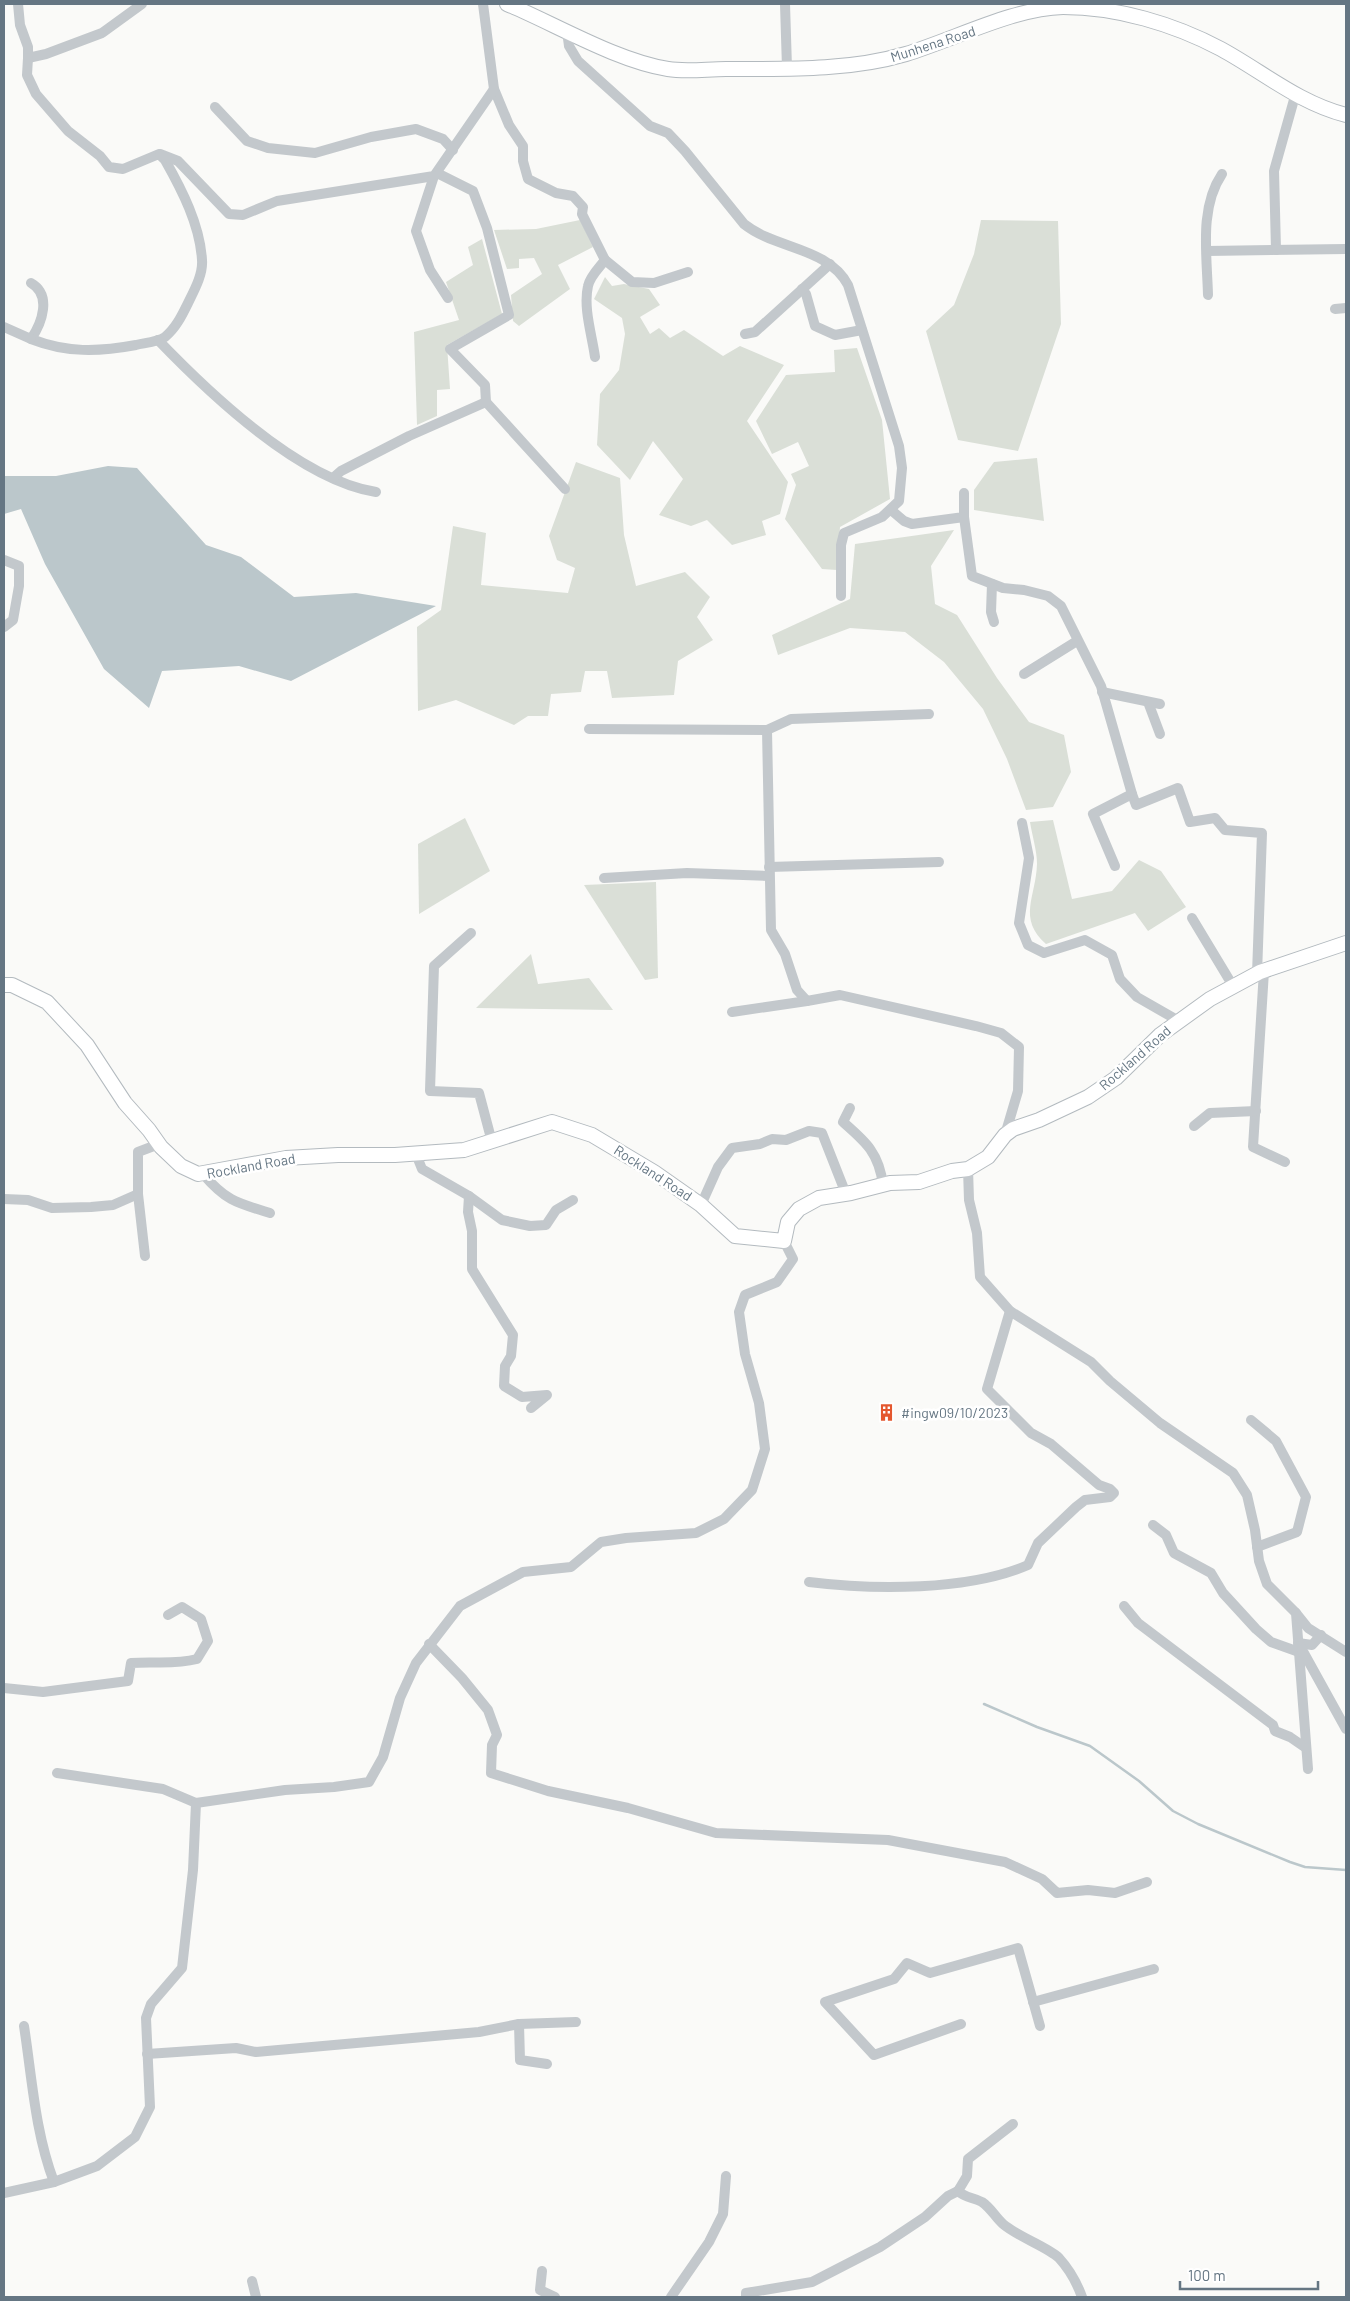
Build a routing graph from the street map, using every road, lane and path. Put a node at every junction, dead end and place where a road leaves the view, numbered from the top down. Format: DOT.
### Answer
graph roads {
  1 [pos="18,4"];
  2 [pos="142,4"];
  3 [pos="483,4"];
  4 [pos="507,4"];
  5 [pos="785,4"];
  6 [pos="567,31"];
  7 [pos="28,58"];
  8 [pos="787,68"];
  9 [pos="494,89"];
  10 [pos="1294,96"];
  11 [pos="215,108"];
  12 [pos="1346,115"];
  13 [pos="453,150"];
  14 [pos="159,154"];
  15 [pos="1222,174"];
  16 [pos="436,175"];
  17 [pos="1346,248"];
  18 [pos="1276,250"];
  19 [pos="1207,252"];
  20 [pos="605,260"];
  21 [pos="830,264"];
  22 [pos="688,272"];
  23 [pos="31,283"];
  24 [pos="802,289"];
  25 [pos="1208,295"];
  26 [pos="448,298"];
  27 [pos="1346,308"];
  28 [pos="1335,309"];
  29 [pos="4,326"];
  30 [pos="862,330"];
  31 [pos="745,334"];
  32 [pos="31,339"];
  33 [pos="158,340"];
  34 [pos="595,357"];
  35 [pos="486,402"];
  36 [pos="333,478"];
  37 [pos="565,489"];
  38 [pos="376,492"];
  39 [pos="964,493"];
  40 [pos="891,510"];
  41 [pos="964,517"];
  42 [pos="4,560"];
  43 [pos="992,584"];
  44 [pos="841,596"];
  45 [pos="994,622"];
  46 [pos="4,627"];
  47 [pos="1077,641"];
  48 [pos="1024,674"];
  49 [pos="1102,692"];
  50 [pos="1148,702"];
  51 [pos="1160,704"];
  52 [pos="929,714"];
  53 [pos="767,730"];
  54 [pos="1160,734"];
  55 [pos="1132,794"];
  56 [pos="1022,823"];
  57 [pos="939,862"];
  58 [pos="1115,866"];
  59 [pos="769,871"];
  60 [pos="604,878"];
  61 [pos="1192,918"];
  62 [pos="471,933"];
  63 [pos="1346,943"];
  64 [pos="1260,972"];
  65 [pos="4,985"];
  66 [pos="1233,986"];
  67 [pos="808,1002"];
  68 [pos="732,1012"];
  69 [pos="1179,1021"];
  70 [pos="850,1108"];
  71 [pos="1256,1111"];
  72 [pos="1194,1126"];
  73 [pos="1005,1134"];
  74 [pos="492,1142"];
  75 [pos="159,1144"];
  76 [pos="416,1154"];
  77 [pos="1285,1162"];
  78 [pos="968,1170"];
  79 [pos="203,1174"];
  80 [pos="883,1185"];
  81 [pos="138,1194"];
  82 [pos="846,1194"];
  83 [pos="469,1196"];
  84 [pos="4,1199"];
  85 [pos="572,1200"];
  86 [pos="701,1205"];
  87 [pos="270,1213"];
  88 [pos="784,1241"];
  89 [pos="145,1256"];
  90 [pos="1010,1311"];
  91 [pos="531,1408"];
  92 [pos="1251,1420"];
  93 [pos="1153,1525"];
  94 [pos="1257,1547"];
  95 [pos="809,1582"];
  96 [pos="1124,1606"];
  97 [pos="1296,1613"];
  98 [pos="168,1615"];
  99 [pos="1320,1635"];
  100 [pos="429,1644"];
  101 [pos="1298,1648"];
  102 [pos="1346,1652"];
  103 [pos="4,1688"];
  104 [pos="1346,1729"];
  105 [pos="1306,1748"];
  106 [pos="1308,1769"];
  107 [pos="57,1772"];
  108 [pos="196,1803"];
  109 [pos="1147,1882"];
  110 [pos="1154,1969"];
  111 [pos="1033,2002"];
  112 [pos="576,2022"];
  113 [pos="519,2024"];
  114 [pos="961,2024"];
  115 [pos="24,2026"];
  116 [pos="1040,2026"];
  117 [pos="147,2054"];
  118 [pos="547,2064"];
  119 [pos="1013,2124"];
  120 [pos="726,2176"];
  121 [pos="54,2182"];
  122 [pos="958,2191"];
  123 [pos="4,2194"];
  124 [pos="542,2271"];
  125 [pos="252,2281"];
  126 [pos="256,2297"];
  127 [pos="555,2297"];
  128 [pos="671,2297"];
  129 [pos="746,2297"];
  130 [pos="1082,2297"];
  1 -- 7 [label="street"];
  2 -- 7 [label="street"];
  3 -- 9 [label="street"];
  4 -- 6 [label="street, Munhena Road"];
  5 -- 8 [label="street"];
  6 -- 8 [label="street, Munhena Road"];
  6 -- 21 [label="street"];
  7 -- 14 [label="street"];
  8 -- 10 [label="street, Munhena Road"];
  9 -- 13 [label="street"];
  9 -- 20 [label="street"];
  10 -- 12 [label="street, Munhena Road"];
  10 -- 18 [label="street"];
  11 -- 13 [label="street"];
  13 -- 16 [label="street"];
  14 -- 16 [label="street"];
  14 -- 33 [label="street"];
  15 -- 19 [label="street"];
  16 -- 26 [label="street"];
  16 -- 35 [label="street"];
  17 -- 18 [label="street"];
  18 -- 19 [label="street"];
  19 -- 25 [label="street"];
  20 -- 22 [label="street"];
  20 -- 34 [label="street"];
  21 -- 24 [label="street"];
  21 -- 30 [label="street"];
  23 -- 32 [label="street"];
  24 -- 30 [label="street"];
  24 -- 31 [label="street"];
  27 -- 28 [label="street"];
  29 -- 32 [label="street"];
  30 -- 40 [label="street"];
  32 -- 33 [label="street"];
  33 -- 36 [label="street"];
  35 -- 36 [label="street"];
  35 -- 37 [label="street"];
  36 -- 38 [label="street"];
  39 -- 41 [label="street"];
  40 -- 41 [label="street"];
  40 -- 44 [label="street"];
  41 -- 43 [label="street"];
  42 -- 46 [label="street"];
  43 -- 45 [label="street"];
  43 -- 47 [label="street"];
  47 -- 48 [label="street"];
  47 -- 49 [label="street"];
  49 -- 50 [label="street"];
  49 -- 55 [label="street"];
  50 -- 51 [label="street"];
  50 -- 54 [label="street"];
  52 -- 53 [label="street"];
  53 -- 53 [label="street"];
  53 -- 59 [label="street"];
  55 -- 58 [label="street"];
  55 -- 64 [label="street"];
  56 -- 69 [label="street"];
  57 -- 59 [label="street"];
  59 -- 60 [label="street"];
  59 -- 67 [label="street"];
  61 -- 66 [label="street"];
  62 -- 74 [label="street"];
  63 -- 64 [label="street, Rockland Road"];
  64 -- 66 [label="street, Rockland Road"];
  64 -- 71 [label="street"];
  65 -- 75 [label="street, Rockland Road"];
  66 -- 69 [label="street, Rockland Road"];
  67 -- 68 [label="street"];
  67 -- 73 [label="street"];
  69 -- 73 [label="street, Rockland Road"];
  70 -- 80 [label="street"];
  71 -- 72 [label="street"];
  71 -- 77 [label="street"];
  73 -- 78 [label="street, Rockland Road"];
  74 -- 76 [label="street, Rockland Road"];
  74 -- 86 [label="street, Rockland Road"];
  75 -- 79 [label="street, Rockland Road"];
  75 -- 81 [label="street"];
  76 -- 79 [label="street, Rockland Road"];
  76 -- 83 [label="street"];
  78 -- 80 [label="street, Rockland Road"];
  78 -- 90 [label="street"];
  79 -- 87 [label="street"];
  80 -- 82 [label="street, Rockland Road"];
  81 -- 84 [label="street"];
  81 -- 89 [label="street"];
  82 -- 86 [label="street"];
  82 -- 88 [label="street, Rockland Road"];
  83 -- 85 [label="street"];
  83 -- 91 [label="street"];
  86 -- 88 [label="street, Rockland Road"];
  88 -- 100 [label="street"];
  90 -- 94 [label="street"];
  90 -- 95 [label="street"];
  92 -- 94 [label="street"];
  93 -- 101 [label="street"];
  94 -- 97 [label="street"];
  96 -- 105 [label="street"];
  97 -- 99 [label="street"];
  97 -- 101 [label="street"];
  98 -- 103 [label="street"];
  99 -- 101 [label="street"];
  99 -- 102 [label="street"];
  100 -- 108 [label="street"];
  100 -- 109 [label="street"];
  101 -- 104 [label="street"];
  101 -- 105 [label="street"];
  105 -- 106 [label="street"];
  107 -- 108 [label="street"];
  108 -- 117 [label="street"];
  110 -- 111 [label="street"];
  111 -- 114 [label="street"];
  111 -- 116 [label="street"];
  112 -- 113 [label="street"];
  113 -- 117 [label="street"];
  113 -- 118 [label="street"];
  115 -- 121 [label="street"];
  117 -- 121 [label="street"];
  119 -- 122 [label="street"];
  120 -- 128 [label="street"];
  121 -- 123 [label="street"];
  122 -- 129 [label="street"];
  122 -- 130 [label="street"];
  124 -- 127 [label="street"];
  125 -- 126 [label="street"];
}
